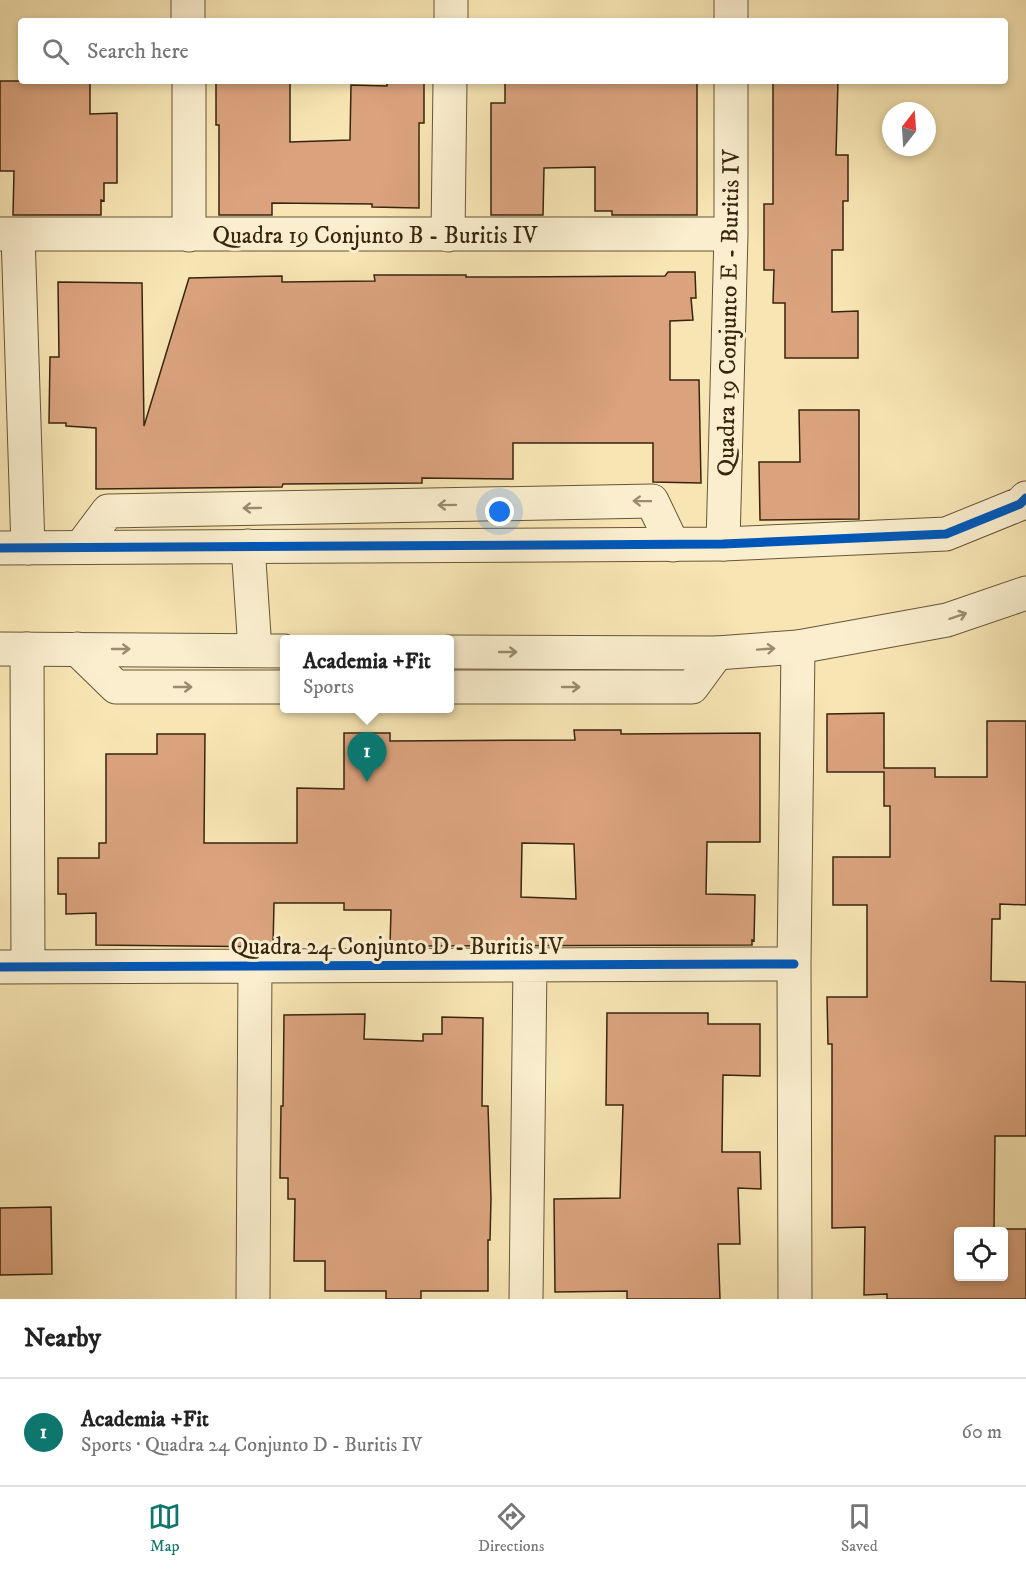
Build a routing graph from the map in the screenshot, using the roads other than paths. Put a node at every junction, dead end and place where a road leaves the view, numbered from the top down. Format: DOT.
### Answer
graph roads {
  1 [pos="188,0"];
  2 [pos="451,0"];
  3 [pos="731,0"];
  4 [pos="188,18"];
  5 [pos="451,18"];
  6 [pos="731,18"];
  7 [pos="189,84"];
  8 [pos="450,84"];
  9 [pos="731,84"];
  10 [pos="9,234"];
  11 [pos="731,234"];
  12 [pos="189,235"];
  13 [pos="448,235"];
  14 [pos="1026,498"];
  15 [pos="723,544"];
  16 [pos="673,545"];
  17 [pos="248,546"];
  18 [pos="81,547"];
  19 [pos="14,548"];
  20 [pos="1026,593"];
  21 [pos="798,647"];
  22 [pos="14,649"];
  23 [pos="77,649"];
  24 [pos="270,651"];
  25 [pos="454,652"];
  26 [pos="717,653"];
  27 [pos="280,687"];
  28 [pos="454,687"];
  29 [pos="530,964"];
  30 [pos="794,964"];
  31 [pos="255,966"];
  32 [pos="14,967"];
  33 [pos="253,1299"];
  34 [pos="526,1299"];
  35 [pos="795,1299"];
  1 -- 4 [label="street"];
  2 -- 5 [label="street"];
  3 -- 6 [label="street"];
  7 -- 12 [label="street"];
  8 -- 13 [label="street"];
  9 -- 11 [label="street, Quadra 19 Conjunto E - Buritis IV"];
  10 -- 12 [label="street, Quadra 19 Conjunto B - Buritis IV"];
  10 -- 19 [label="street"];
  11 -- 13 [label="street, Quadra 19 Conjunto B - Buritis IV"];
  11 -- 15 [label="street, Quadra 19 Conjunto E - Buritis IV"];
  12 -- 13 [label="street, Quadra 19 Conjunto B - Buritis IV"];
  14 -- 15 [label="street"];
  15 -- 16 [label="street"];
  16 -- 17 [label="street"];
  16 -- 18 [label="street, one-way"];
  17 -- 18 [label="street"];
  17 -- 24 [label="street"];
  18 -- 19 [label="street"];
  21 -- 20 [label="street, one-way"];
  26 -- 21 [label="street, one-way"];
  21 -- 30 [label="street"];
  22 -- 23 [label="street"];
  22 -- 32 [label="street"];
  23 -- 24 [label="street, one-way"];
  23 -- 27 [label="street, one-way"];
  25 -- 26 [label="street, one-way"];
  28 -- 26 [label="street, one-way"];
  29 -- 30 [label="street, Quadra 24 Conjunto D - Buritis IV"];
  29 -- 31 [label="street, Quadra 24 Conjunto D - Buritis IV"];
  29 -- 34 [label="street"];
  30 -- 35 [label="street"];
  31 -- 32 [label="street, Quadra 24 Conjunto D - Buritis IV"];
  31 -- 33 [label="street"];
}
